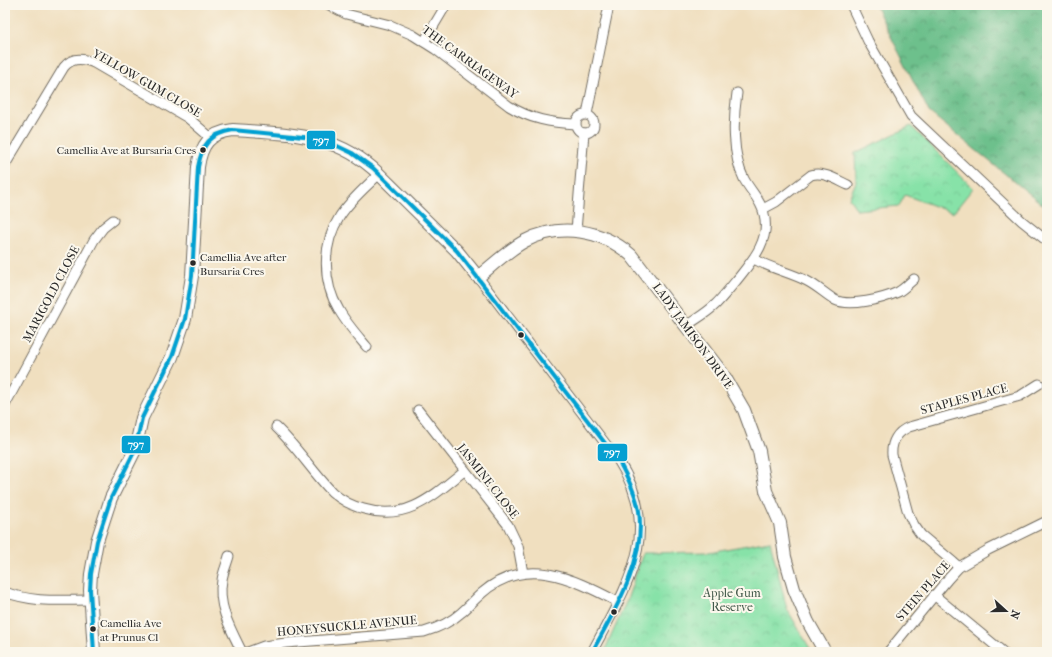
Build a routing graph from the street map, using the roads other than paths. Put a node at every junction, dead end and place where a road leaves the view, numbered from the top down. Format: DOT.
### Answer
graph roads {
  1 [pos="329,5"];
  2 [pos="446,5"];
  3 [pos="610,5"];
  4 [pos="851,5"];
  5 [pos="424,42"];
  6 [pos="737,92"];
  7 [pos="587,114"];
  8 [pos="575,124"];
  9 [pos="584,133"];
  10 [pos="211,138"];
  11 [pos="5,165"];
  12 [pos="379,174"];
  13 [pos="848,185"];
  14 [pos="763,209"];
  15 [pos="113,220"];
  16 [pos="576,231"];
  17 [pos="1047,241"];
  18 [pos="754,258"];
  19 [pos="478,277"];
  20 [pos="914,278"];
  21 [pos="686,326"];
  22 [pos="367,346"];
  23 [pos="1039,384"];
  24 [pos="5,405"];
  25 [pos="418,410"];
  26 [pos="276,428"];
  27 [pos="887,432"];
  28 [pos="896,437"];
  29 [pos="464,471"];
  30 [pos="1047,521"];
  31 [pos="230,556"];
  32 [pos="959,567"];
  33 [pos="523,573"];
  34 [pos="5,592"];
  35 [pos="934,595"];
  36 [pos="90,600"];
  37 [pos="618,602"];
  38 [pos="94,652"];
  39 [pos="242,652"];
  40 [pos="248,652"];
  41 [pos="592,652"];
  42 [pos="825,652"];
  43 [pos="888,652"];
  44 [pos="1003,652"];
  1 -- 5 [label="street, THE CARRIAGEWAY"];
  2 -- 5 [label="street"];
  3 -- 7 [label="street"];
  4 -- 17 [label="street"];
  5 -- 8 [label="street, THE CARRIAGEWAY"];
  6 -- 14 [label="street"];
  7 -- 8 [label="street"];
  7 -- 9 [label="street"];
  8 -- 9 [label="street"];
  9 -- 16 [label="street"];
  10 -- 11 [label="street, YELLOW GUM CLOSE"];
  10 -- 12 [label="street"];
  10 -- 36 [label="street"];
  12 -- 19 [label="street"];
  12 -- 22 [label="street"];
  13 -- 14 [label="street"];
  14 -- 18 [label="street"];
  15 -- 24 [label="street, MARIGOLD CLOSE"];
  16 -- 19 [label="street, LADY JAMISON DRIVE"];
  16 -- 21 [label="street, LADY JAMISON DRIVE"];
  18 -- 20 [label="street"];
  18 -- 21 [label="street"];
  19 -- 37 [label="street"];
  21 -- 42 [label="street, LADY JAMISON DRIVE"];
  23 -- 28 [label="street, STAPLES PLACE"];
  25 -- 29 [label="street, JASMINE CLOSE"];
  26 -- 29 [label="street"];
  27 -- 28 [label="street"];
  28 -- 32 [label="street"];
  29 -- 33 [label="street, JASMINE CLOSE"];
  30 -- 32 [label="street, STEIN PLACE"];
  31 -- 39 [label="street"];
  32 -- 35 [label="street, STEIN PLACE"];
  33 -- 37 [label="street, HONEYSUCKLE AVENUE"];
  33 -- 40 [label="street, HONEYSUCKLE AVENUE"];
  34 -- 36 [label="street"];
  35 -- 43 [label="street, STEIN PLACE"];
  35 -- 44 [label="street"];
  36 -- 38 [label="street"];
  37 -- 41 [label="street"];
}
